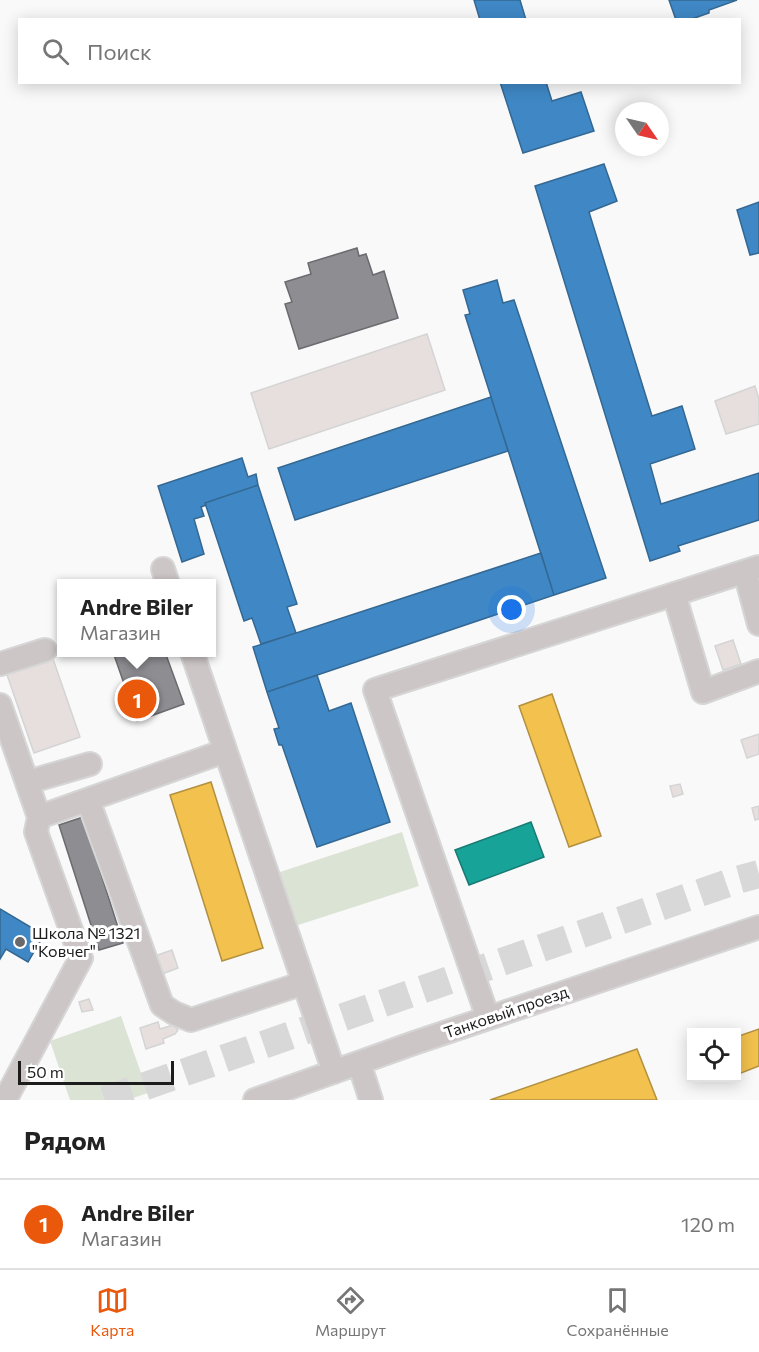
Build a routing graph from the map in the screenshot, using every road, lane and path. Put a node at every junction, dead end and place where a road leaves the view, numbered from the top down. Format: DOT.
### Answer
graph roads {
  1 [pos="752,570"];
  2 [pos="674,594"];
  3 [pos="759,624"];
  4 [pos="45,650"];
  5 [pos="194,657"];
  6 [pos="0,664"];
  7 [pos="759,671"];
  8 [pos="0,705"];
  9 [pos="225,751"];
  10 [pos="90,764"];
  11 [pos="28,782"];
  12 [pos="88,800"];
  13 [pos="39,817"];
  14 [pos="759,927"];
  15 [pos="304,982"];
  16 [pos="488,1018"];
  17 [pos="359,1063"];
  18 [pos="334,1072"];
  19 [pos="259,1099"];
  20 [pos="5,1100"];
  21 [pos="370,1100"];
  1 -- 2 [label="street"];
  1 -- 3 [label="street"];
  2 -- 7 [label="street"];
  2 -- 16 [label="street"];
  4 -- 6 [label="street"];
  5 -- 9 [label="street"];
  8 -- 11 [label="street"];
  9 -- 12 [label="street"];
  9 -- 15 [label="street"];
  10 -- 11 [label="street"];
  11 -- 13 [label="street"];
  12 -- 13 [label="street"];
  12 -- 15 [label="street"];
  13 -- 20 [label="street"];
  14 -- 16 [label="street, Танковый проезд"];
  15 -- 18 [label="street"];
  16 -- 17 [label="street, Танковый проезд"];
  17 -- 18 [label="street, Танковый проезд"];
  17 -- 21 [label="street"];
  18 -- 19 [label="street, Танковый проезд"];
}
